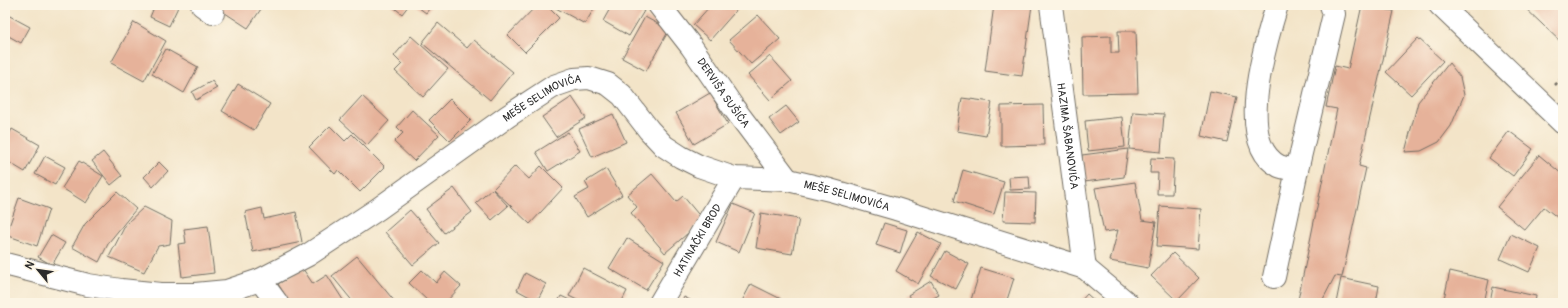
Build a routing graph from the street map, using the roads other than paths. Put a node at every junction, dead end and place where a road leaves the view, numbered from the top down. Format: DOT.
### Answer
graph roads {
  1 [pos="659,5"];
  2 [pos="1051,5"];
  3 [pos="1277,5"];
  4 [pos="1332,5"];
  5 [pos="1440,5"];
  6 [pos="1563,123"];
  7 [pos="1297,170"];
  8 [pos="734,178"];
  9 [pos="788,180"];
  10 [pos="5,264"];
  11 [pos="1085,268"];
  12 [pos="1274,277"];
  13 [pos="260,280"];
  14 [pos="86,294"];
  15 [pos="160,299"];
  16 [pos="277,303"];
  17 [pos="660,303"];
  18 [pos="1127,303"];
  1 -- 9 [label="street, DERVIŠA SUŠIĆA"];
  2 -- 11 [label="street, HAZIMA ŠABANOVIĆA"];
  3 -- 7 [label="street"];
  4 -- 7 [label="street"];
  5 -- 6 [label="street"];
  7 -- 12 [label="street"];
  8 -- 9 [label="street, MEŠE SELIMOVIĆA"];
  8 -- 13 [label="street, MEŠE SELIMOVIĆA"];
  8 -- 17 [label="street, HATINAČKI BROD"];
  9 -- 11 [label="street, MEŠE SELIMOVIĆA"];
  10 -- 14 [label="street, MEŠE SELIMOVIĆA"];
  11 -- 18 [label="street"];
  13 -- 15 [label="street, MEŠE SELIMOVIĆA"];
  13 -- 16 [label="street"];
  14 -- 15 [label="street, MEŠE SELIMOVIĆA"];
}
